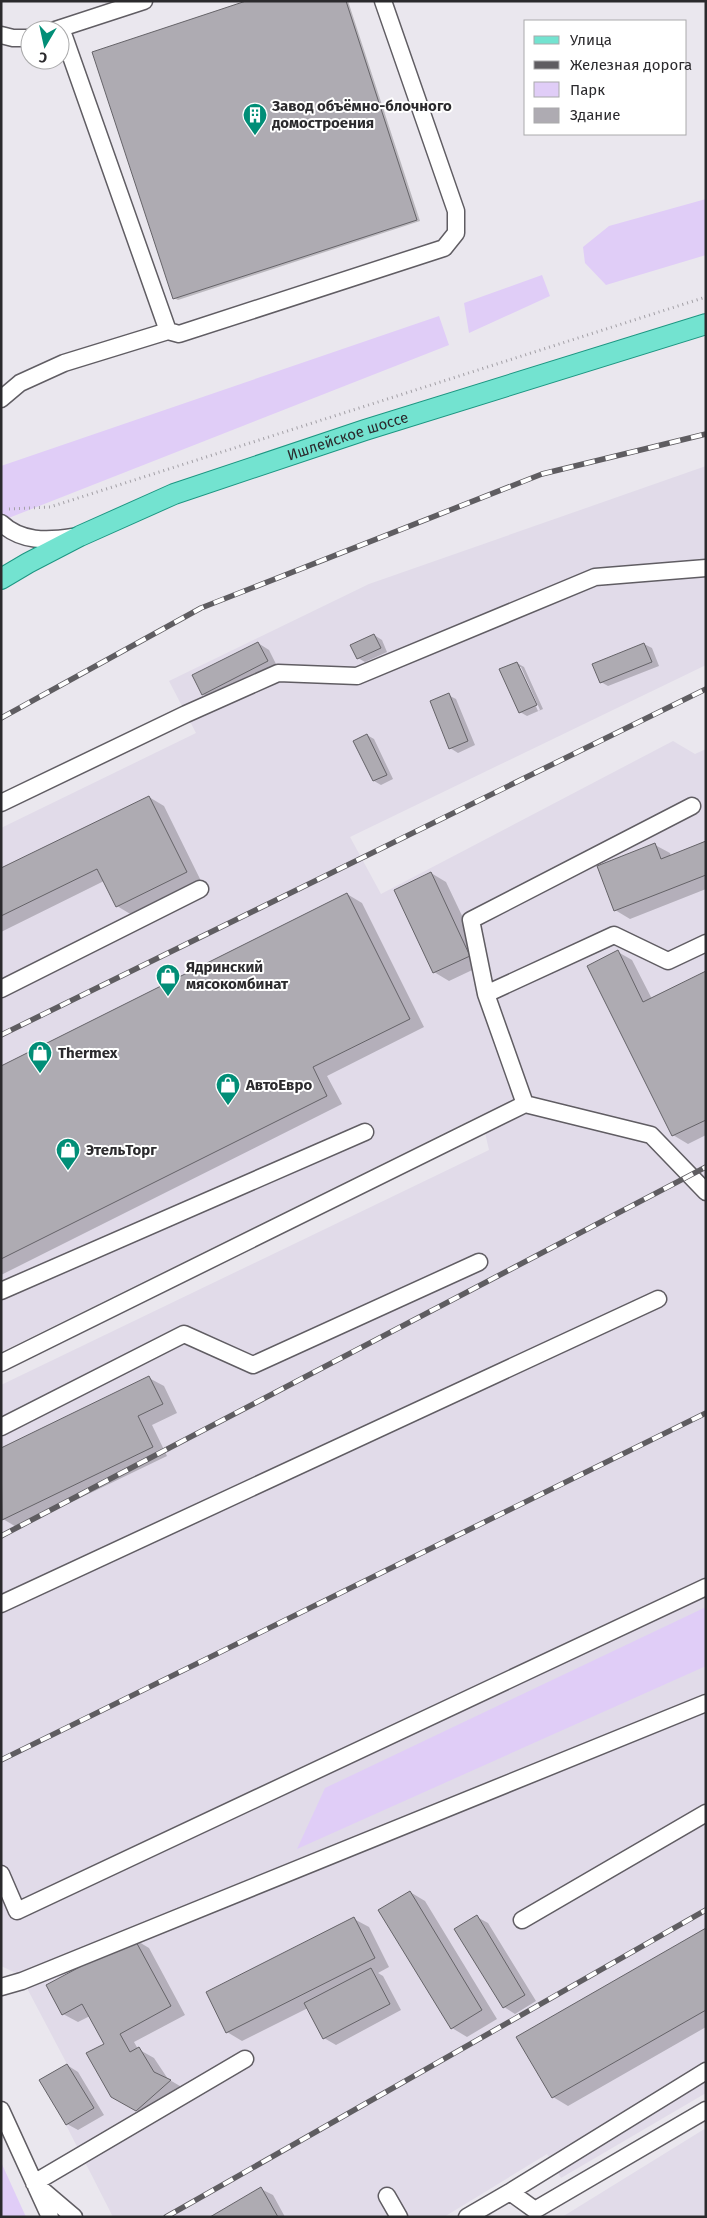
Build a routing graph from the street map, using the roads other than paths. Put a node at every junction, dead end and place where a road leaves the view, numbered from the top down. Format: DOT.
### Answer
graph roads {
  1 [pos="144,1"];
  2 [pos="382,1"];
  3 [pos="70,25"];
  4 [pos="1,35"];
  5 [pos="20,38"];
  6 [pos="70,62"];
  7 [pos="706,324"];
  8 [pos="168,331"];
  9 [pos="1,399"];
  10 [pos="1,522"];
  11 [pos="80,536"];
  12 [pos="706,568"];
  13 [pos="1,579"];
  14 [pos="1,803"];
  15 [pos="692,806"];
  16 [pos="200,889"];
  17 [pos="706,943"];
  18 [pos="1,989"];
  19 [pos="486,994"];
  20 [pos="525,1104"];
  21 [pos="365,1132"];
  22 [pos="706,1192"];
  23 [pos="479,1262"];
  24 [pos="1,1291"];
  25 [pos="658,1299"];
  26 [pos="1,1363"];
  27 [pos="1,1427"];
  28 [pos="706,1588"];
  29 [pos="1,1604"];
  30 [pos="706,1703"];
  31 [pos="706,1813"];
  32 [pos="1,1874"];
  33 [pos="522,1920"];
  34 [pos="1,1987"];
  35 [pos="246,2059"];
  36 [pos="706,2071"];
  37 [pos="1,2110"];
  38 [pos="706,2110"];
  39 [pos="34,2183"];
  40 [pos="510,2192"];
  41 [pos="387,2196"];
  42 [pos="50,2217"];
  43 [pos="74,2217"];
  44 [pos="399,2217"];
  45 [pos="467,2217"];
  1 -- 3 [label="street"];
  2 -- 8 [label="street"];
  4 -- 5 [label="street"];
  6 -- 8 [label="street"];
  7 -- 11 [label="main road, Ишлейское шоссе"];
  8 -- 9 [label="street"];
  10 -- 11 [label="street"];
  11 -- 13 [label="main road, Ишлейское шоссе"];
  12 -- 14 [label="street"];
  15 -- 19 [label="street"];
  16 -- 18 [label="street"];
  17 -- 19 [label="street"];
  19 -- 20 [label="street"];
  20 -- 22 [label="street"];
  20 -- 26 [label="street"];
  21 -- 24 [label="street"];
  23 -- 27 [label="street"];
  25 -- 29 [label="street"];
  28 -- 32 [label="street"];
  30 -- 34 [label="street"];
  31 -- 33 [label="street"];
  35 -- 39 [label="street"];
  36 -- 40 [label="street"];
  37 -- 39 [label="street"];
  38 -- 40 [label="street"];
  39 -- 42 [label="street"];
  39 -- 43 [label="street"];
  40 -- 45 [label="street"];
  41 -- 44 [label="street"];
}
